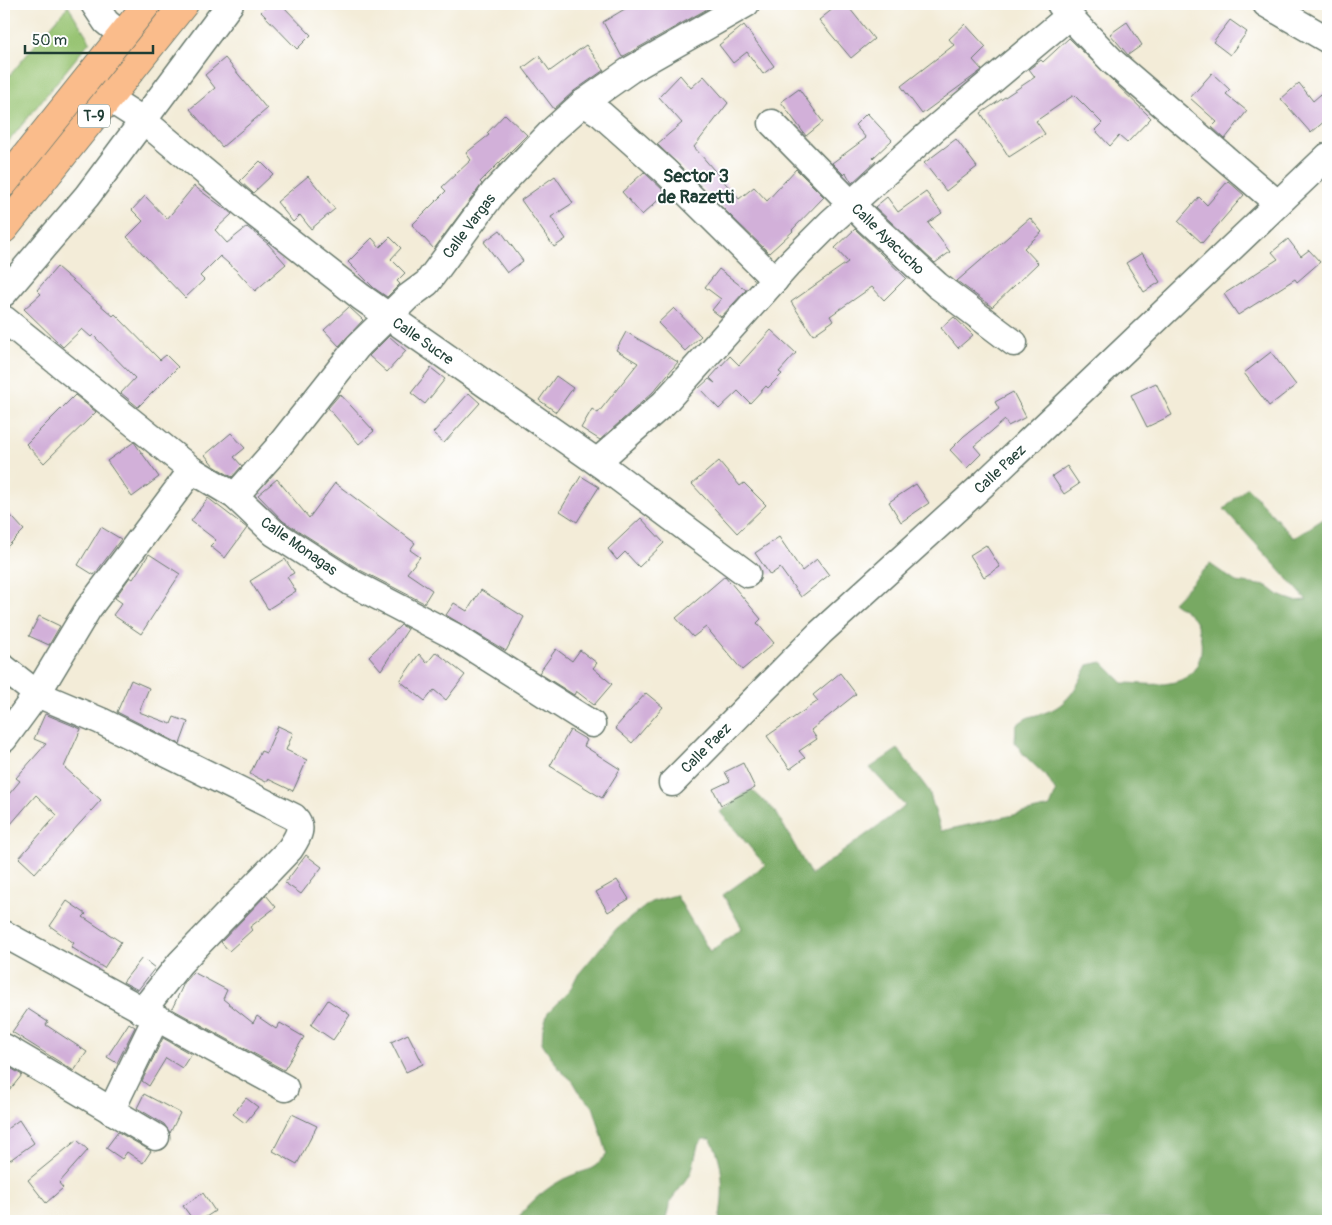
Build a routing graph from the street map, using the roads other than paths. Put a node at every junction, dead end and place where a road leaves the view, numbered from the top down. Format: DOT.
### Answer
graph roads {
  1 [pos="94,4"];
  2 [pos="147,4"];
  3 [pos="184,4"];
  4 [pos="230,4"];
  5 [pos="746,4"];
  6 [pos="1266,4"];
  7 [pos="1064,10"];
  8 [pos="122,35"];
  9 [pos="1328,40"];
  10 [pos="108,98"];
  11 [pos="583,103"];
  12 [pos="144,121"];
  13 [pos="772,123"];
  14 [pos="1328,156"];
  15 [pos="4,183"];
  16 [pos="851,203"];
  17 [pos="1277,203"];
  18 [pos="4,229"];
  19 [pos="775,280"];
  20 [pos="4,293"];
  21 [pos="388,316"];
  22 [pos="4,319"];
  23 [pos="1014,343"];
  24 [pos="597,462"];
  25 [pos="192,470"];
  26 [pos="235,496"];
  27 [pos="747,574"];
  28 [pos="4,668"];
  29 [pos="37,694"];
  30 [pos="592,724"];
  31 [pos="4,739"];
  32 [pos="672,783"];
  33 [pos="4,934"];
  34 [pos="149,1014"];
  35 [pos="4,1047"];
  36 [pos="286,1088"];
  37 [pos="111,1111"];
  38 [pos="156,1137"];
  1 -- 8 [label="street"];
  2 -- 8 [label="highway, T-9"];
  3 -- 10 [label="highway, T-9"];
  4 -- 12 [label="street"];
  5 -- 11 [label="street, Calle Vargas"];
  6 -- 9 [label="street"];
  7 -- 16 [label="street"];
  7 -- 17 [label="street"];
  8 -- 15 [label="highway, T-9"];
  10 -- 12 [label="street, Calle Sucre"];
  10 -- 18 [label="highway, T-9"];
  11 -- 19 [label="street"];
  11 -- 21 [label="street, Calle Vargas"];
  12 -- 20 [label="street"];
  12 -- 21 [label="street, Calle Sucre"];
  13 -- 16 [label="street, Calle Ayacucho"];
  14 -- 17 [label="street, Calle Paez"];
  16 -- 19 [label="street"];
  16 -- 23 [label="street, Calle Ayacucho"];
  17 -- 32 [label="street, Calle Paez"];
  19 -- 24 [label="street"];
  21 -- 24 [label="street, Calle Sucre"];
  21 -- 26 [label="street, Calle Vargas"];
  22 -- 25 [label="street, Calle Monagas"];
  24 -- 27 [label="street, Calle Sucre"];
  25 -- 26 [label="street, Calle Monagas"];
  25 -- 29 [label="street"];
  26 -- 30 [label="street, Calle Monagas"];
  28 -- 29 [label="street"];
  29 -- 31 [label="street"];
  29 -- 34 [label="street"];
  33 -- 34 [label="street"];
  34 -- 36 [label="street"];
  34 -- 37 [label="street"];
  35 -- 37 [label="street"];
  37 -- 38 [label="street"];
}
